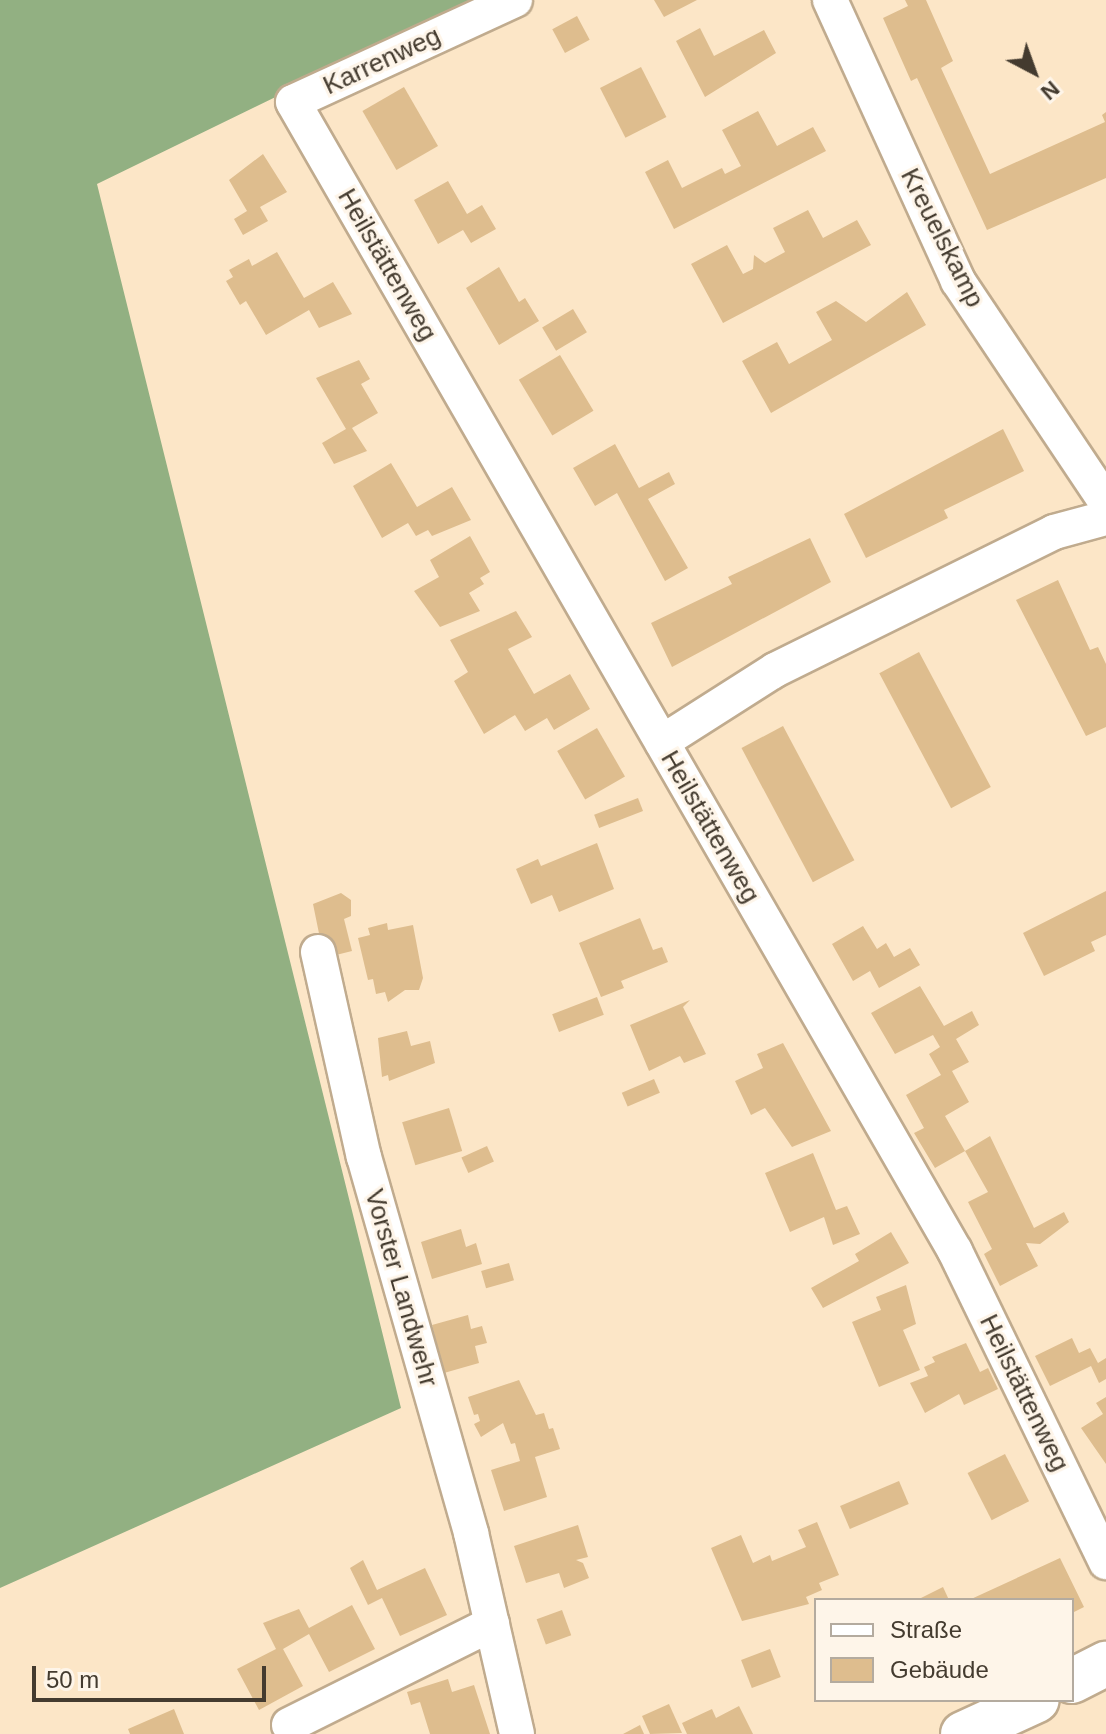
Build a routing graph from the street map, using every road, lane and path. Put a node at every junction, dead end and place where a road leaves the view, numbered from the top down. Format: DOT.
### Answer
graph roads {
  1 [pos="515,0"];
  2 [pos="830,0"];
  3 [pos="293,102"];
  4 [pos="1106,502"];
  5 [pos="1106,518"];
  6 [pos="662,742"];
  7 [pos="318,952"];
  8 [pos="1106,1562"];
  9 [pos="492,1624"];
  10 [pos="1106,1664"];
  11 [pos="1074,1680"];
  12 [pos="1033,1702"];
  13 [pos="289,1725"];
  14 [pos="517,1734"];
  15 [pos="963,1734"];
  1 -- 3 [label="street, Karrenweg"];
  2 -- 4 [label="street, Kreuelskamp"];
  3 -- 6 [label="street, Heilstättenweg"];
  5 -- 6 [label="street"];
  6 -- 8 [label="street, Heilstättenweg"];
  7 -- 9 [label="street, Vorster Landwehr"];
  9 -- 13 [label="street"];
  9 -- 14 [label="street, Vorster Landwehr"];
  10 -- 11 [label="main road"];
  12 -- 15 [label="main road"];
}
